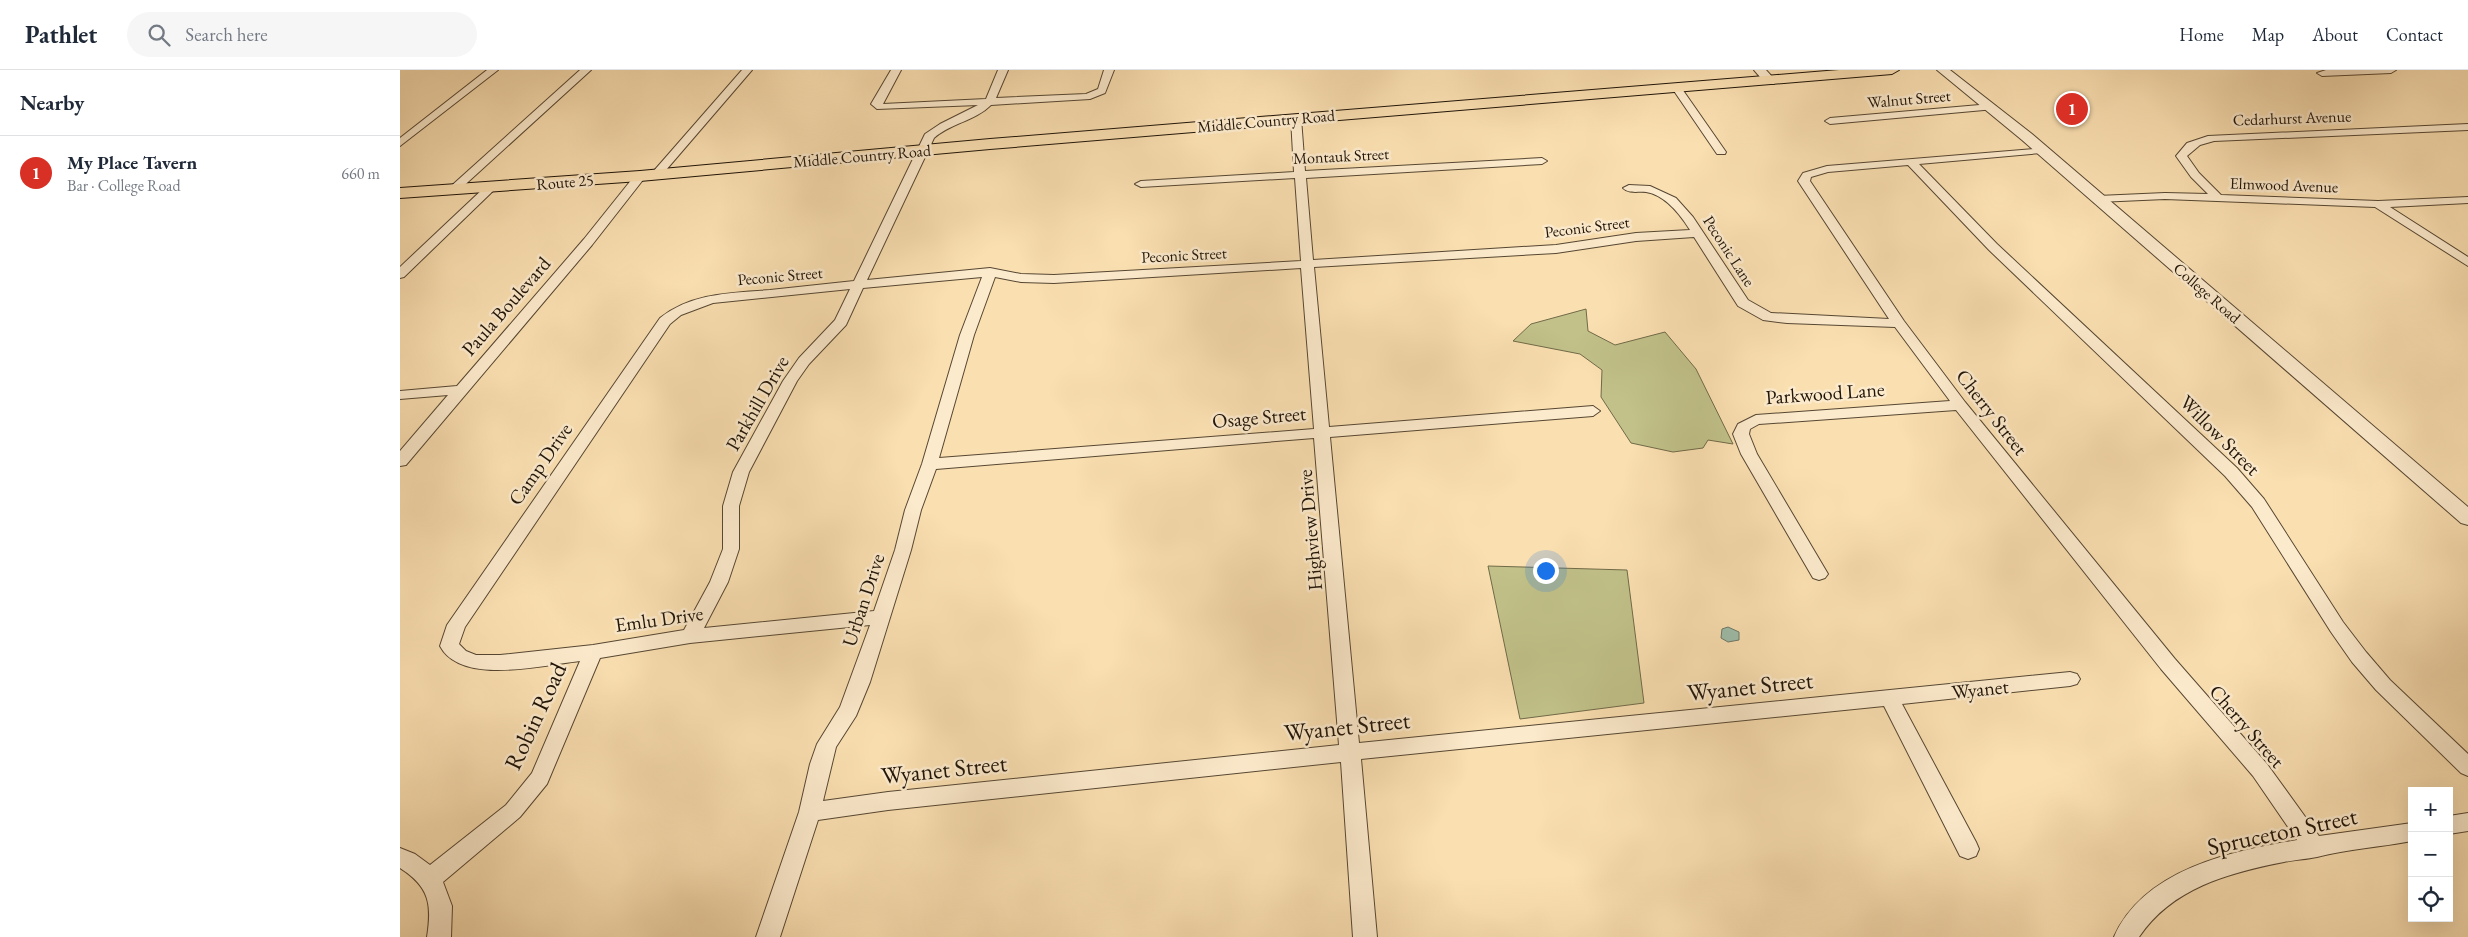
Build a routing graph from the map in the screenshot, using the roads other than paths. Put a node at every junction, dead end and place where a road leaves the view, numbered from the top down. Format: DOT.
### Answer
graph roads {
  1 [pos="493,70"];
  2 [pos="586,70"];
  3 [pos="747,70"];
  4 [pos="896,70"];
  5 [pos="1003,70"];
  6 [pos="1109,70"];
  7 [pos="1892,70"];
  8 [pos="1944,70"];
  9 [pos="2391,70"];
  10 [pos="2322,73"];
  11 [pos="1765,76"];
  12 [pos="1677,88"];
  13 [pos="990,100"];
  14 [pos="1991,107"];
  15 [pos="1296,118"];
  16 [pos="1830,120"];
  17 [pos="2468,127"];
  18 [pos="400,143"];
  19 [pos="922,150"];
  20 [pos="2041,150"];
  21 [pos="1721,152"];
  22 [pos="1542,161"];
  23 [pos="1910,161"];
  24 [pos="648,175"];
  25 [pos="1301,175"];
  26 [pos="1141,184"];
  27 [pos="490,188"];
  28 [pos="1629,188"];
  29 [pos="453,190"];
  30 [pos="400,193"];
  31 [pos="2218,198"];
  32 [pos="2098,199"];
  33 [pos="2468,200"];
  34 [pos="2378,204"];
  35 [pos="1697,233"];
  36 [pos="2468,262"];
  37 [pos="1307,264"];
  38 [pos="990,272"];
  39 [pos="400,274"];
  40 [pos="860,285"];
  41 [pos="676,312"];
  42 [pos="1899,323"];
  43 [pos="459,390"];
  44 [pos="400,395"];
  45 [pos="1960,405"];
  46 [pos="1593,411"];
  47 [pos="1322,432"];
  48 [pos="400,461"];
  49 [pos="930,464"];
  50 [pos="2468,518"];
  51 [pos="1819,574"];
  52 [pos="881,617"];
  53 [pos="690,636"];
  54 [pos="449,646"];
  55 [pos="593,652"];
  56 [pos="2070,679"];
  57 [pos="1890,699"];
  58 [pos="1352,752"];
  59 [pos="2468,767"];
  60 [pos="810,812"];
  61 [pos="2468,822"];
  62 [pos="2453,824"];
  63 [pos="2408,833"];
  64 [pos="2315,848"];
  65 [pos="1968,849"];
  66 [pos="400,858"];
  67 [pos="430,879"];
  68 [pos="439,937"];
  69 [pos="768,937"];
  70 [pos="1364,937"];
  71 [pos="2126,937"];
  1 -- 18 [label="street"];
  2 -- 29 [label="street"];
  3 -- 24 [label="street, Paula Boulevard"];
  4 -- 13 [label="street"];
  5 -- 13 [label="street"];
  6 -- 13 [label="street"];
  7 -- 11 [label="main road, Middle Country Road"];
  8 -- 14 [label="street, College Road"];
  9 -- 10 [label="street"];
  11 -- 12 [label="main road, Middle Country Road"];
  12 -- 15 [label="main road, Middle Country Road"];
  12 -- 21 [label="street"];
  13 -- 19 [label="street, Parkhill Drive"];
  14 -- 16 [label="street, Walnut Street"];
  14 -- 20 [label="street, College Road"];
  15 -- 19 [label="main road, Middle Country Road"];
  15 -- 25 [label="street, Highview Drive"];
  17 -- 31 [label="street, Cedarhurst Avenue"];
  19 -- 24 [label="main road, Middle Country Road"];
  19 -- 40 [label="street, Parkhill Drive"];
  20 -- 23 [label="street, Cherry Street"];
  20 -- 32 [label="street, College Road"];
  22 -- 25 [label="street, Montauk Street"];
  23 -- 42 [label="street, Cherry Street"];
  23 -- 59 [label="street, Willow Street"];
  24 -- 27 [label="main road, Route 25"];
  24 -- 43 [label="street, Paula Boulevard"];
  25 -- 26 [label="street, Montauk Street"];
  25 -- 37 [label="street, Highview Drive"];
  27 -- 29 [label="main road"];
  27 -- 39 [label="street"];
  28 -- 35 [label="street, Peconic Lane"];
  29 -- 30 [label="main road"];
  31 -- 32 [label="street, Elmwood Avenue"];
  31 -- 34 [label="street, Elmwood Avenue"];
  32 -- 50 [label="street, College Road"];
  33 -- 34 [label="street, Elmwood Avenue"];
  34 -- 36 [label="street"];
  35 -- 37 [label="street, Peconic Street"];
  35 -- 42 [label="street, Peconic Lane"];
  37 -- 38 [label="street, Peconic Street"];
  37 -- 47 [label="street, Highview Drive"];
  38 -- 40 [label="street, Peconic Street"];
  38 -- 49 [label="street, Urban Drive"];
  40 -- 41 [label="street, Peconic Street"];
  40 -- 53 [label="street, Parkhill Drive"];
  41 -- 54 [label="street, Camp Drive"];
  42 -- 45 [label="street, Cherry Street"];
  43 -- 44 [label="street"];
  43 -- 48 [label="street, Paula Boulevard"];
  45 -- 51 [label="street, Parkwood Lane"];
  45 -- 64 [label="street, Cherry Street"];
  46 -- 47 [label="street, Osage Street"];
  47 -- 49 [label="street, Osage Street"];
  47 -- 58 [label="street, Highview Drive"];
  49 -- 52 [label="street, Urban Drive"];
  52 -- 53 [label="street, Emlu Drive"];
  52 -- 60 [label="street, Urban Drive"];
  53 -- 55 [label="street, Emlu Drive"];
  54 -- 55 [label="street, Emlu Drive"];
  55 -- 67 [label="street, Robin Road"];
  56 -- 57 [label="street, Wyanet"];
  57 -- 58 [label="street, Wyanet Street"];
  57 -- 65 [label="street"];
  58 -- 60 [label="street, Wyanet Street"];
  58 -- 70 [label="street, Highview Drive"];
  60 -- 69 [label="street, Urban Drive"];
  61 -- 62 [label="street"];
  63 -- 64 [label="street, Spruceton Street"];
  64 -- 71 [label="street, Spruceton Street"];
  66 -- 67 [label="street"];
  67 -- 68 [label="street"];
}
